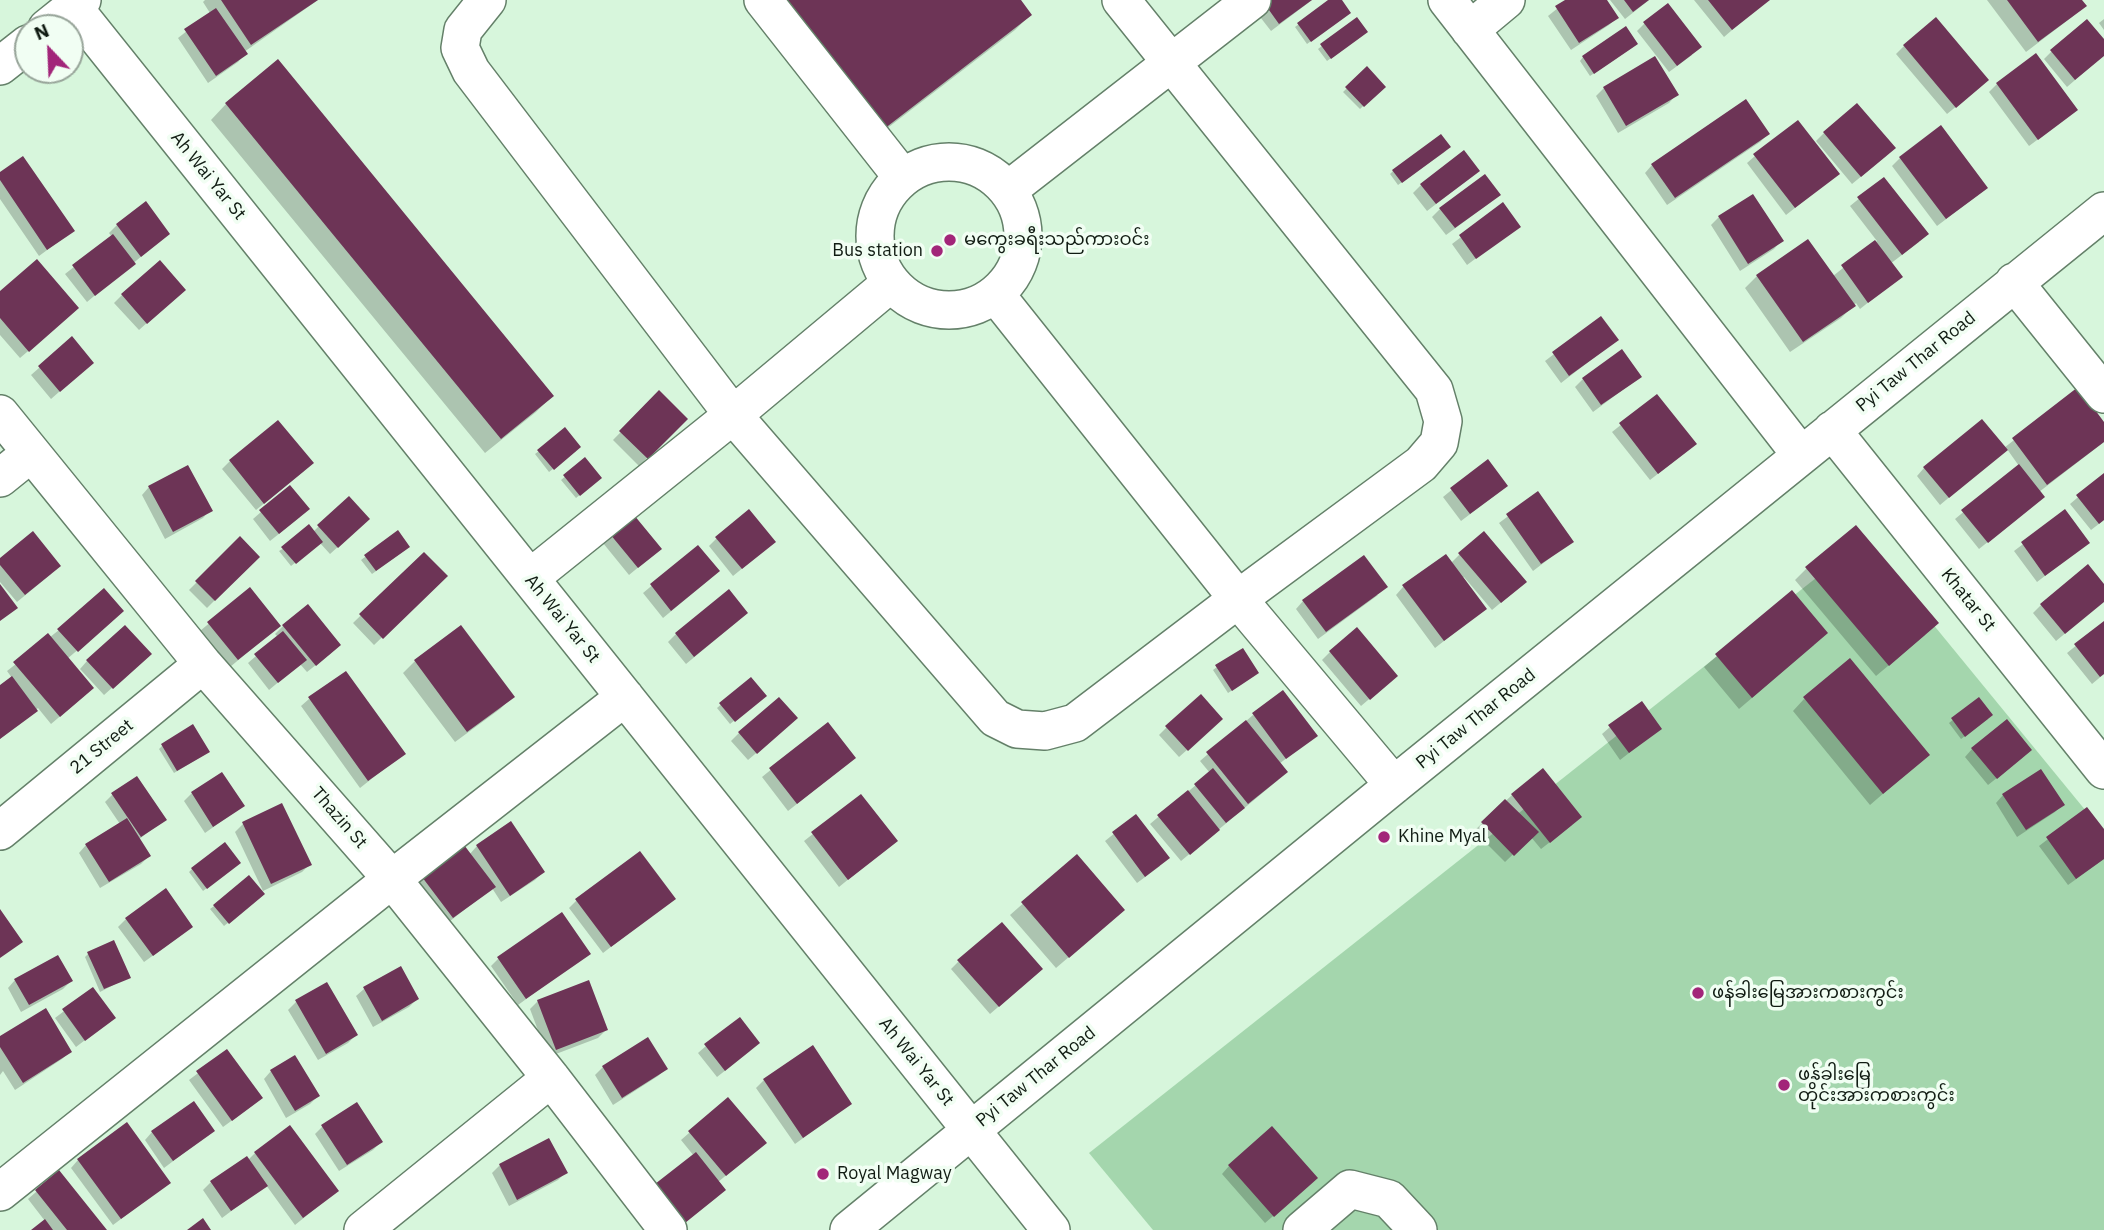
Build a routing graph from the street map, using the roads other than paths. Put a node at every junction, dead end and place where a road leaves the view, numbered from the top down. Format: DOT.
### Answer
graph roads {
  1 [pos="487,0"];
  2 [pos="763,0"];
  3 [pos="1121,0"];
  4 [pos="1252,0"];
  5 [pos="1447,0"];
  6 [pos="1506,0"];
  7 [pos="68,12"];
  8 [pos="1470,30"];
  9 [pos="14,55"];
  10 [pos="1172,63"];
  11 [pos="0,66"];
  12 [pos="903,178"];
  13 [pos="1008,190"];
  14 [pos="2104,211"];
  15 [pos="2014,282"];
  16 [pos="891,283"];
  17 [pos="996,295"];
  18 [pos="2104,394"];
  19 [pos="0,414"];
  20 [pos="733,415"];
  21 [pos="1832,430"];
  22 [pos="31,453"];
  23 [pos="1801,455"];
  24 [pos="0,478"];
  25 [pos="530,578"];
  26 [pos="1238,599"];
  27 [pos="203,664"];
  28 [pos="625,697"];
  29 [pos="2104,770"];
  30 [pos="1394,785"];
  31 [pos="0,831"];
  32 [pos="392,879"];
  33 [pos="551,1078"];
  34 [pos="971,1130"];
  35 [pos="0,1192"];
  36 [pos="363,1230"];
  37 [pos="668,1230"];
  38 [pos="849,1230"];
  39 [pos="1051,1230"];
  40 [pos="1302,1230"];
  41 [pos="1418,1230"];
  1 -- 20 [label="street"];
  2 -- 12 [label="street"];
  3 -- 10 [label="street"];
  4 -- 10 [label="street"];
  5 -- 8 [label="street"];
  6 -- 8 [label="street"];
  7 -- 25 [label="street, Ah Wai Yar St"];
  8 -- 23 [label="street"];
  9 -- 11 [label="street"];
  10 -- 13 [label="street"];
  10 -- 26 [label="street"];
  12 -- 13 [label="street"];
  12 -- 16 [label="street"];
  13 -- 17 [label="street"];
  14 -- 15 [label="street, Pyi Taw Thar Road"];
  15 -- 18 [label="street"];
  15 -- 21 [label="street, Pyi Taw Thar Road"];
  16 -- 17 [label="street"];
  16 -- 20 [label="street"];
  17 -- 26 [label="street"];
  19 -- 22 [label="street, Thazin St"];
  20 -- 25 [label="street"];
  20 -- 26 [label="street"];
  21 -- 23 [label="street, Pyi Taw Thar Road"];
  21 -- 29 [label="street, Khatar St"];
  22 -- 24 [label="street"];
  22 -- 27 [label="street, Thazin St"];
  23 -- 30 [label="street, Pyi Taw Thar Road"];
  25 -- 28 [label="street, Ah Wai Yar St"];
  26 -- 30 [label="street"];
  27 -- 31 [label="street, 21 Street"];
  27 -- 32 [label="street, Thazin St"];
  28 -- 32 [label="street"];
  28 -- 34 [label="street, Ah Wai Yar St"];
  30 -- 34 [label="street, Pyi Taw Thar Road"];
  32 -- 33 [label="street, Thazin St"];
  32 -- 35 [label="street"];
  33 -- 36 [label="street"];
  33 -- 37 [label="street, Thazin St"];
  34 -- 38 [label="street, Pyi Taw Thar Road"];
  34 -- 39 [label="street, Ah Wai Yar St"];
  40 -- 41 [label="street"];
}
